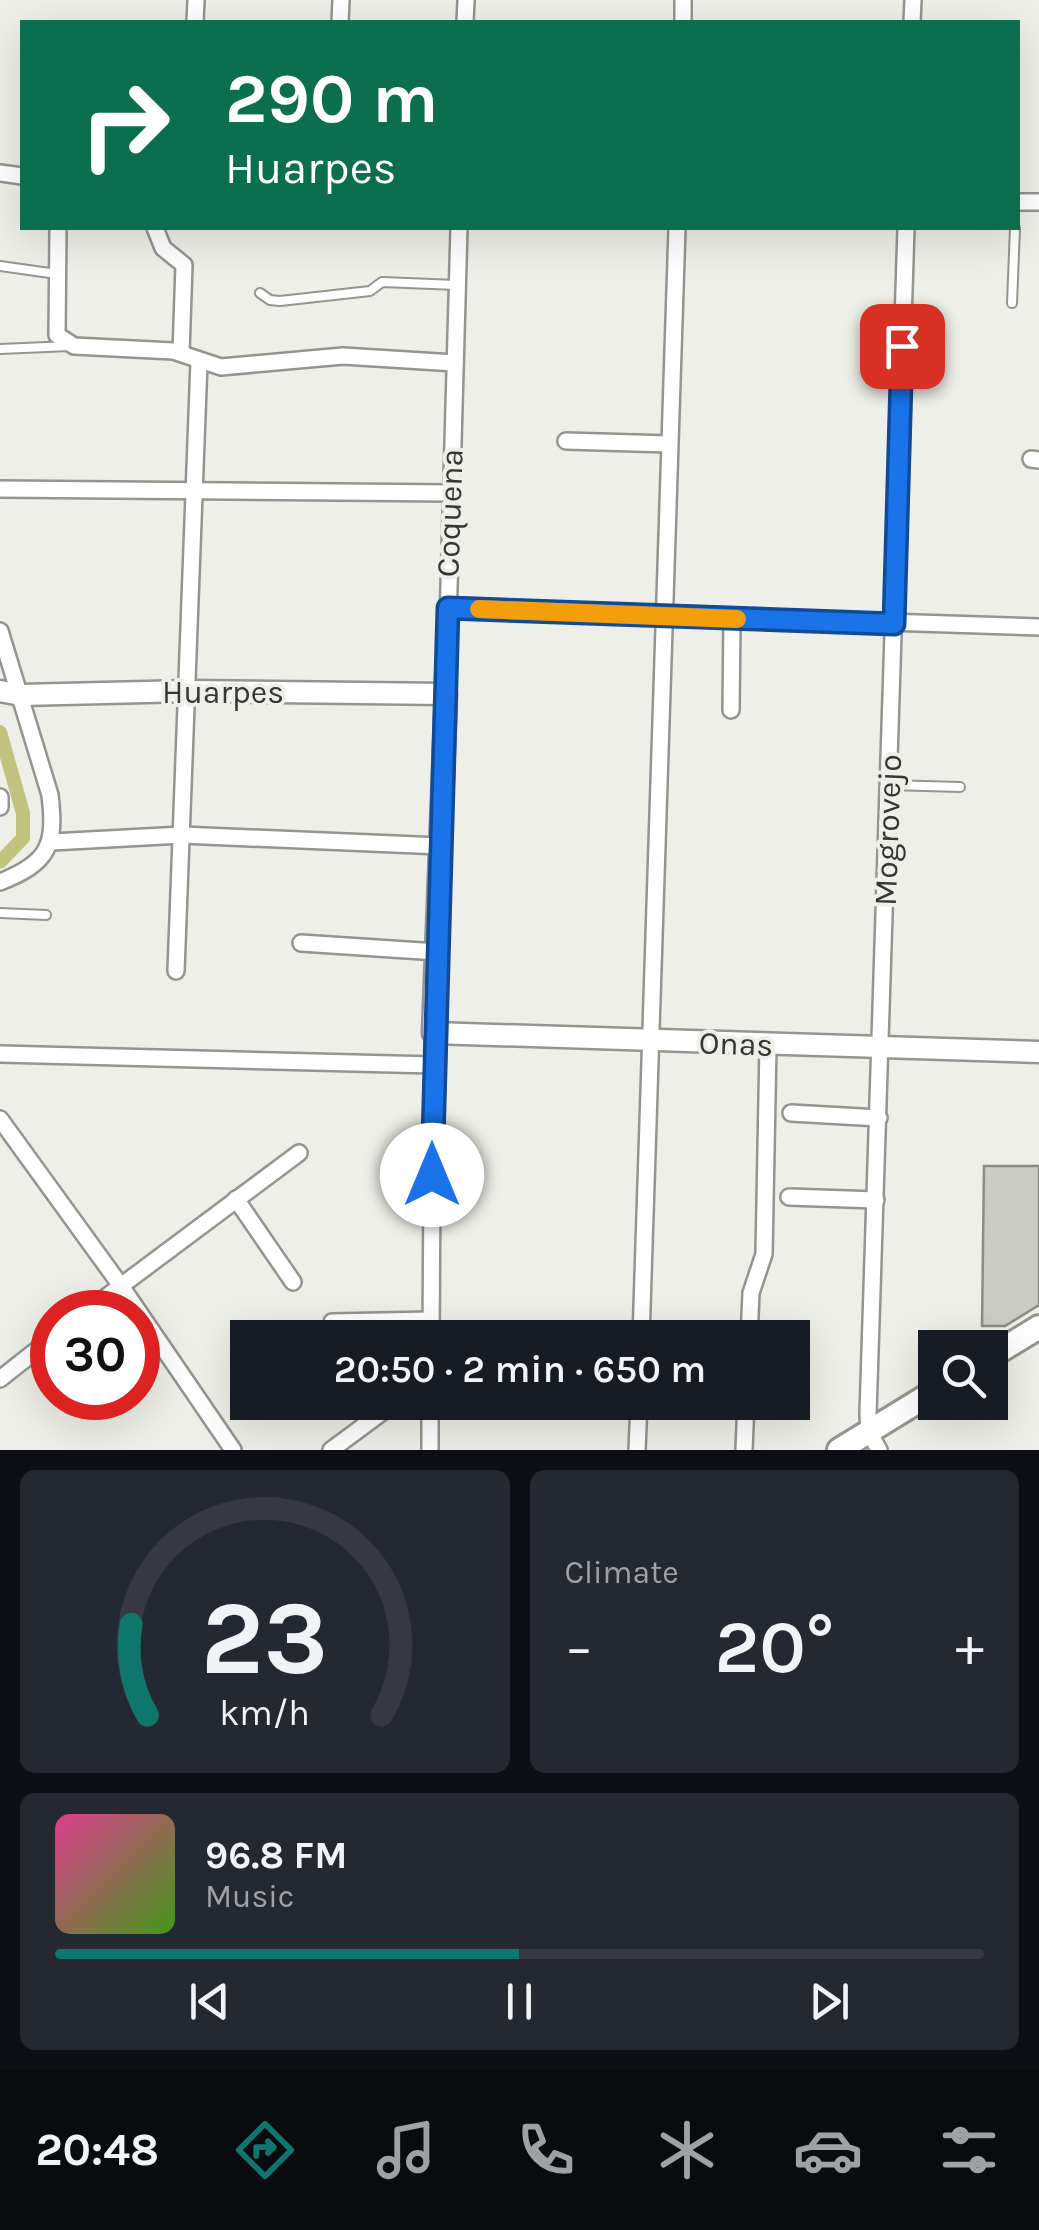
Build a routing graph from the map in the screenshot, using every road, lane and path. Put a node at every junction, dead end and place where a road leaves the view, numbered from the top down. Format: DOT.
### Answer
graph roads {
  1 [pos="58,230"];
  2 [pos="156,230"];
  3 [pos="459,230"];
  4 [pos="676,230"];
  5 [pos="906,230"];
  6 [pos="1015,230"];
  7 [pos="0,266"];
  8 [pos="57,274"];
  9 [pos="457,285"];
  10 [pos="260,293"];
  11 [pos="1012,303"];
  12 [pos="74,346"];
  13 [pos="0,349"];
  14 [pos="181,353"];
  15 [pos="199,362"];
  16 [pos="455,363"];
  17 [pos="566,441"];
  18 [pos="670,444"];
  19 [pos="195,488"];
  20 [pos="0,489"];
  21 [pos="451,493"];
  22 [pos="448,608"];
  23 [pos="664,617"];
  24 [pos="732,619"];
  25 [pos="894,624"];
  26 [pos="1039,627"];
  27 [pos="0,631"];
  28 [pos="188,691"];
  29 [pos="10,693"];
  30 [pos="446,694"];
  31 [pos="731,710"];
  32 [pos="889,784"];
  33 [pos="960,787"];
  34 [pos="0,796"];
  35 [pos="0,807"];
  36 [pos="182,836"];
  37 [pos="52,842"];
  38 [pos="441,846"];
  39 [pos="0,882"];
  40 [pos="0,912"];
  41 [pos="46,915"];
  42 [pos="301,943"];
  43 [pos="437,952"];
  44 [pos="176,971"];
  45 [pos="433,1033"];
  46 [pos="651,1042"];
  47 [pos="768,1045"];
  48 [pos="881,1048"];
  49 [pos="1039,1052"];
  50 [pos="0,1054"];
  51 [pos="433,1066"];
  52 [pos="790,1113"];
  53 [pos="0,1118"];
  54 [pos="879,1118"];
  55 [pos="299,1153"];
  56 [pos="789,1196"];
  57 [pos="236,1199"];
  58 [pos="876,1200"];
  59 [pos="293,1282"];
  60 [pos="122,1286"];
  61 [pos="116,1290"];
  62 [pos="431,1320"];
  63 [pos="642,1320"];
  64 [pos="750,1320"];
  65 [pos="1039,1326"];
  66 [pos="1039,1345"];
  67 [pos="1008,1346"];
  68 [pos="30,1355"];
  69 [pos="1008,1364"];
  70 [pos="0,1379"];
  71 [pos="918,1405"];
  72 [pos="918,1417"];
  73 [pos="372,1420"];
  74 [pos="430,1420"];
  75 [pos="638,1420"];
  76 [pos="745,1420"];
  77 [pos="872,1444"];
  78 [pos="233,1450"];
  79 [pos="331,1450"];
  80 [pos="430,1450"];
  81 [pos="637,1450"];
  82 [pos="744,1450"];
  83 [pos="839,1450"];
  1 -- 8 [label="street"];
  2 -- 14 [label="street"];
  3 -- 9 [label="street, Coquena"];
  4 -- 18 [label="street"];
  5 -- 25 [label="street, Mogrovejo"];
  6 -- 11 [label="lane"];
  7 -- 8 [label="lane"];
  8 -- 12 [label="street"];
  9 -- 10 [label="lane"];
  9 -- 16 [label="street, Coquena"];
  12 -- 13 [label="lane"];
  12 -- 14 [label="street"];
  14 -- 15 [label="street"];
  15 -- 16 [label="street"];
  15 -- 19 [label="street"];
  16 -- 21 [label="street, Coquena"];
  17 -- 18 [label="street"];
  18 -- 23 [label="street"];
  19 -- 20 [label="street"];
  19 -- 21 [label="street"];
  19 -- 28 [label="street"];
  21 -- 22 [label="street, Coquena"];
  22 -- 23 [label="street"];
  22 -- 30 [label="street, Coquena"];
  23 -- 24 [label="street"];
  23 -- 46 [label="street"];
  24 -- 25 [label="street"];
  24 -- 31 [label="street"];
  25 -- 26 [label="street"];
  25 -- 32 [label="street, Mogrovejo"];
  27 -- 29 [label="street"];
  28 -- 29 [label="main road, Huarpes"];
  28 -- 30 [label="main road, Huarpes"];
  28 -- 36 [label="street"];
  29 -- 37 [label="street"];
  30 -- 38 [label="main road, Coquena"];
  32 -- 33 [label="lane"];
  32 -- 48 [label="street, Mogrovejo"];
  34 -- 35 [label="street"];
  36 -- 37 [label="street"];
  36 -- 38 [label="street"];
  36 -- 44 [label="street"];
  37 -- 39 [label="street"];
  38 -- 43 [label="main road, Coquena"];
  40 -- 41 [label="lane"];
  42 -- 43 [label="street"];
  43 -- 45 [label="main road, Coquena"];
  45 -- 46 [label="main road, Onas"];
  45 -- 51 [label="street, Coquena"];
  46 -- 47 [label="main road, Onas"];
  46 -- 63 [label="street"];
  47 -- 48 [label="main road, Onas"];
  47 -- 64 [label="street"];
  48 -- 49 [label="main road, Onas"];
  48 -- 54 [label="street, Mogrovejo"];
  50 -- 51 [label="street"];
  51 -- 62 [label="street, Coquena"];
  52 -- 54 [label="street"];
  53 -- 60 [label="street"];
  54 -- 58 [label="street, Mogrovejo"];
  55 -- 57 [label="street"];
  56 -- 58 [label="street"];
  57 -- 59 [label="street"];
  57 -- 60 [label="street"];
  58 -- 77 [label="street, Mogrovejo"];
  60 -- 61 [label="street"];
  60 -- 78 [label="street"];
  65 -- 67 [label="main road"];
  66 -- 69 [label="main road"];
  68 -- 70 [label="street"];
  71 -- 77 [label="main road"];
  72 -- 77 [label="main road"];
  73 -- 79 [label="street"];
  74 -- 80 [label="street"];
  75 -- 81 [label="street"];
  76 -- 82 [label="street"];
  77 -- 83 [label="main road"];
}
